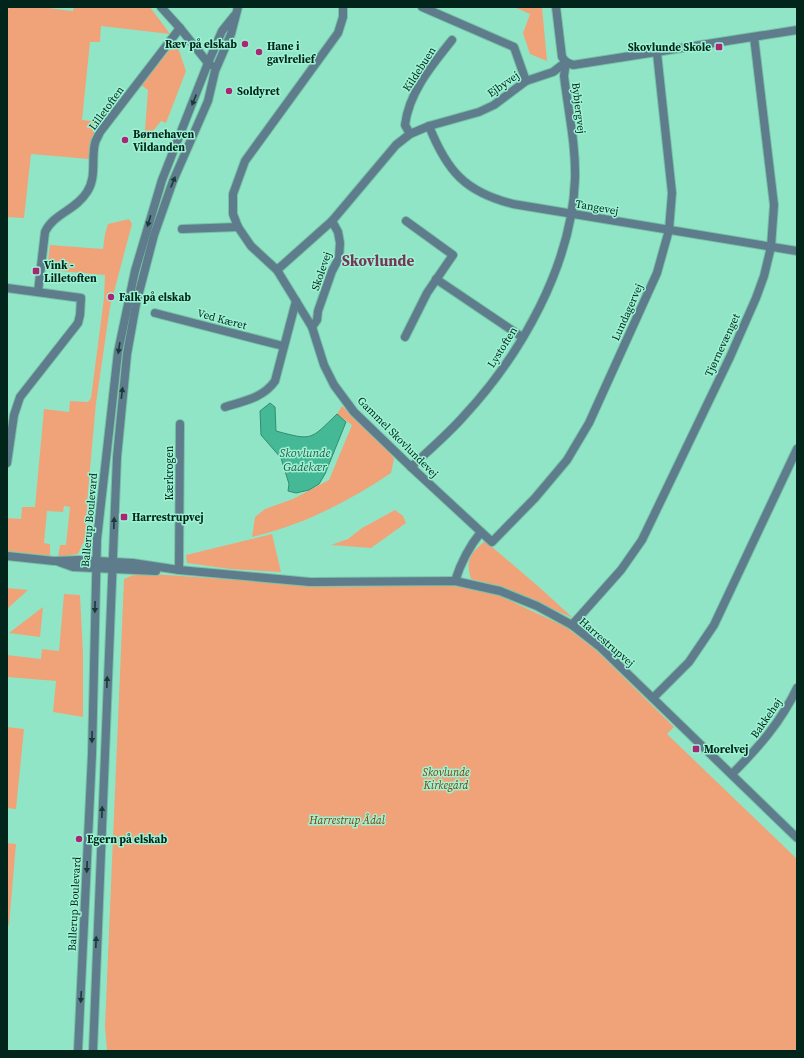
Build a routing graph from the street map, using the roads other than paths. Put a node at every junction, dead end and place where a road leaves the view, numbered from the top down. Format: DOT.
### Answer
graph roads {
  1 [pos="161,7"];
  2 [pos="344,7"];
  3 [pos="422,7"];
  4 [pos="556,7"];
  5 [pos="237,10"];
  6 [pos="180,28"];
  7 [pos="797,30"];
  8 [pos="754,37"];
  9 [pos="452,40"];
  10 [pos="657,53"];
  11 [pos="566,62"];
  12 [pos="208,63"];
  13 [pos="216,67"];
  14 [pos="526,81"];
  15 [pos="429,126"];
  16 [pos="410,134"];
  17 [pos="572,214"];
  18 [pos="406,220"];
  19 [pos="332,221"];
  20 [pos="238,227"];
  21 [pos="182,229"];
  22 [pos="669,230"];
  23 [pos="771,247"];
  24 [pos="797,251"];
  25 [pos="277,270"];
  26 [pos="436,279"];
  27 [pos="7,288"];
  28 [pos="38,292"];
  29 [pos="296,301"];
  30 [pos="155,313"];
  31 [pos="312,327"];
  32 [pos="405,337"];
  33 [pos="522,337"];
  34 [pos="283,346"];
  35 [pos="225,407"];
  36 [pos="180,424"];
  37 [pos="797,449"];
  38 [pos="7,463"];
  39 [pos="411,467"];
  40 [pos="481,532"];
  41 [pos="492,542"];
  42 [pos="7,556"];
  43 [pos="96,564"];
  44 [pos="112,566"];
  45 [pos="179,570"];
  46 [pos="455,582"];
  47 [pos="572,625"];
  48 [pos="797,688"];
  49 [pos="653,698"];
  50 [pos="732,774"];
  51 [pos="797,838"];
  52 [pos="78,1051"];
  53 [pos="93,1051"];
  1 -- 6 [label="street"];
  2 -- 20 [label="street, Gammel Skovlundevej"];
  3 -- 14 [label="street"];
  4 -- 11 [label="street, Bybjergvej"];
  5 -- 12 [label="street, Ballerup Boulevard"];
  5 -- 13 [label="street, Ballerup Boulevard"];
  6 -- 12 [label="street"];
  6 -- 28 [label="street, Lilletoften"];
  7 -- 8 [label="street"];
  8 -- 10 [label="street"];
  8 -- 23 [label="street, Tjørnevænget"];
  9 -- 16 [label="street, Kildebuen"];
  10 -- 11 [label="street"];
  10 -- 22 [label="street, Lundagervej"];
  11 -- 14 [label="street, Ejbyvej"];
  11 -- 17 [label="street, Bybjergvej"];
  12 -- 13 [label="street"];
  12 -- 43 [label="street, Ballerup Boulevard, one-way"];
  44 -- 13 [label="street, Ballerup Boulevard, one-way"];
  14 -- 15 [label="street, Ejbyvej"];
  15 -- 16 [label="street, Ejbyvej"];
  15 -- 17 [label="street, Tangevej"];
  16 -- 19 [label="street, Ejbyvej"];
  17 -- 22 [label="street, Tangevej"];
  17 -- 33 [label="street, Lystoften"];
  18 -- 26 [label="street"];
  19 -- 25 [label="street, Ejbyvej"];
  19 -- 31 [label="street, Skolevej"];
  20 -- 21 [label="street"];
  20 -- 25 [label="street, Gammel Skovlundevej"];
  22 -- 23 [label="street, Tangevej"];
  22 -- 41 [label="street, Lundagervej"];
  23 -- 24 [label="street, Tangevej"];
  23 -- 47 [label="street, Tjørnevænget"];
  25 -- 29 [label="street, Gammel Skovlundevej"];
  26 -- 32 [label="street"];
  26 -- 33 [label="street"];
  27 -- 28 [label="street"];
  28 -- 38 [label="street"];
  29 -- 31 [label="street, Gammel Skovlundevej"];
  29 -- 34 [label="street"];
  30 -- 34 [label="street, Ved Kæret"];
  31 -- 39 [label="street, Gammel Skovlundevej"];
  33 -- 39 [label="street, Lystoften"];
  34 -- 35 [label="street"];
  36 -- 45 [label="street, Kærkrogen"];
  37 -- 49 [label="street"];
  39 -- 40 [label="street, Gammel Skovlundevej"];
  40 -- 41 [label="street, Gammel Skovlundevej"];
  40 -- 46 [label="street"];
  42 -- 43 [label="street"];
  43 -- 44 [label="street, Harrestrupvej"];
  43 -- 52 [label="street, Ballerup Boulevard, one-way"];
  44 -- 45 [label="street, Harrestrupvej"];
  53 -- 44 [label="street, Ballerup Boulevard, one-way"];
  45 -- 46 [label="street, Harrestrupvej"];
  46 -- 47 [label="street, Harrestrupvej"];
  47 -- 49 [label="street, Harrestrupvej"];
  48 -- 50 [label="street, Bakkehøj"];
  49 -- 50 [label="street, Harrestrupvej"];
  50 -- 51 [label="street, Harrestrupvej"];
}
